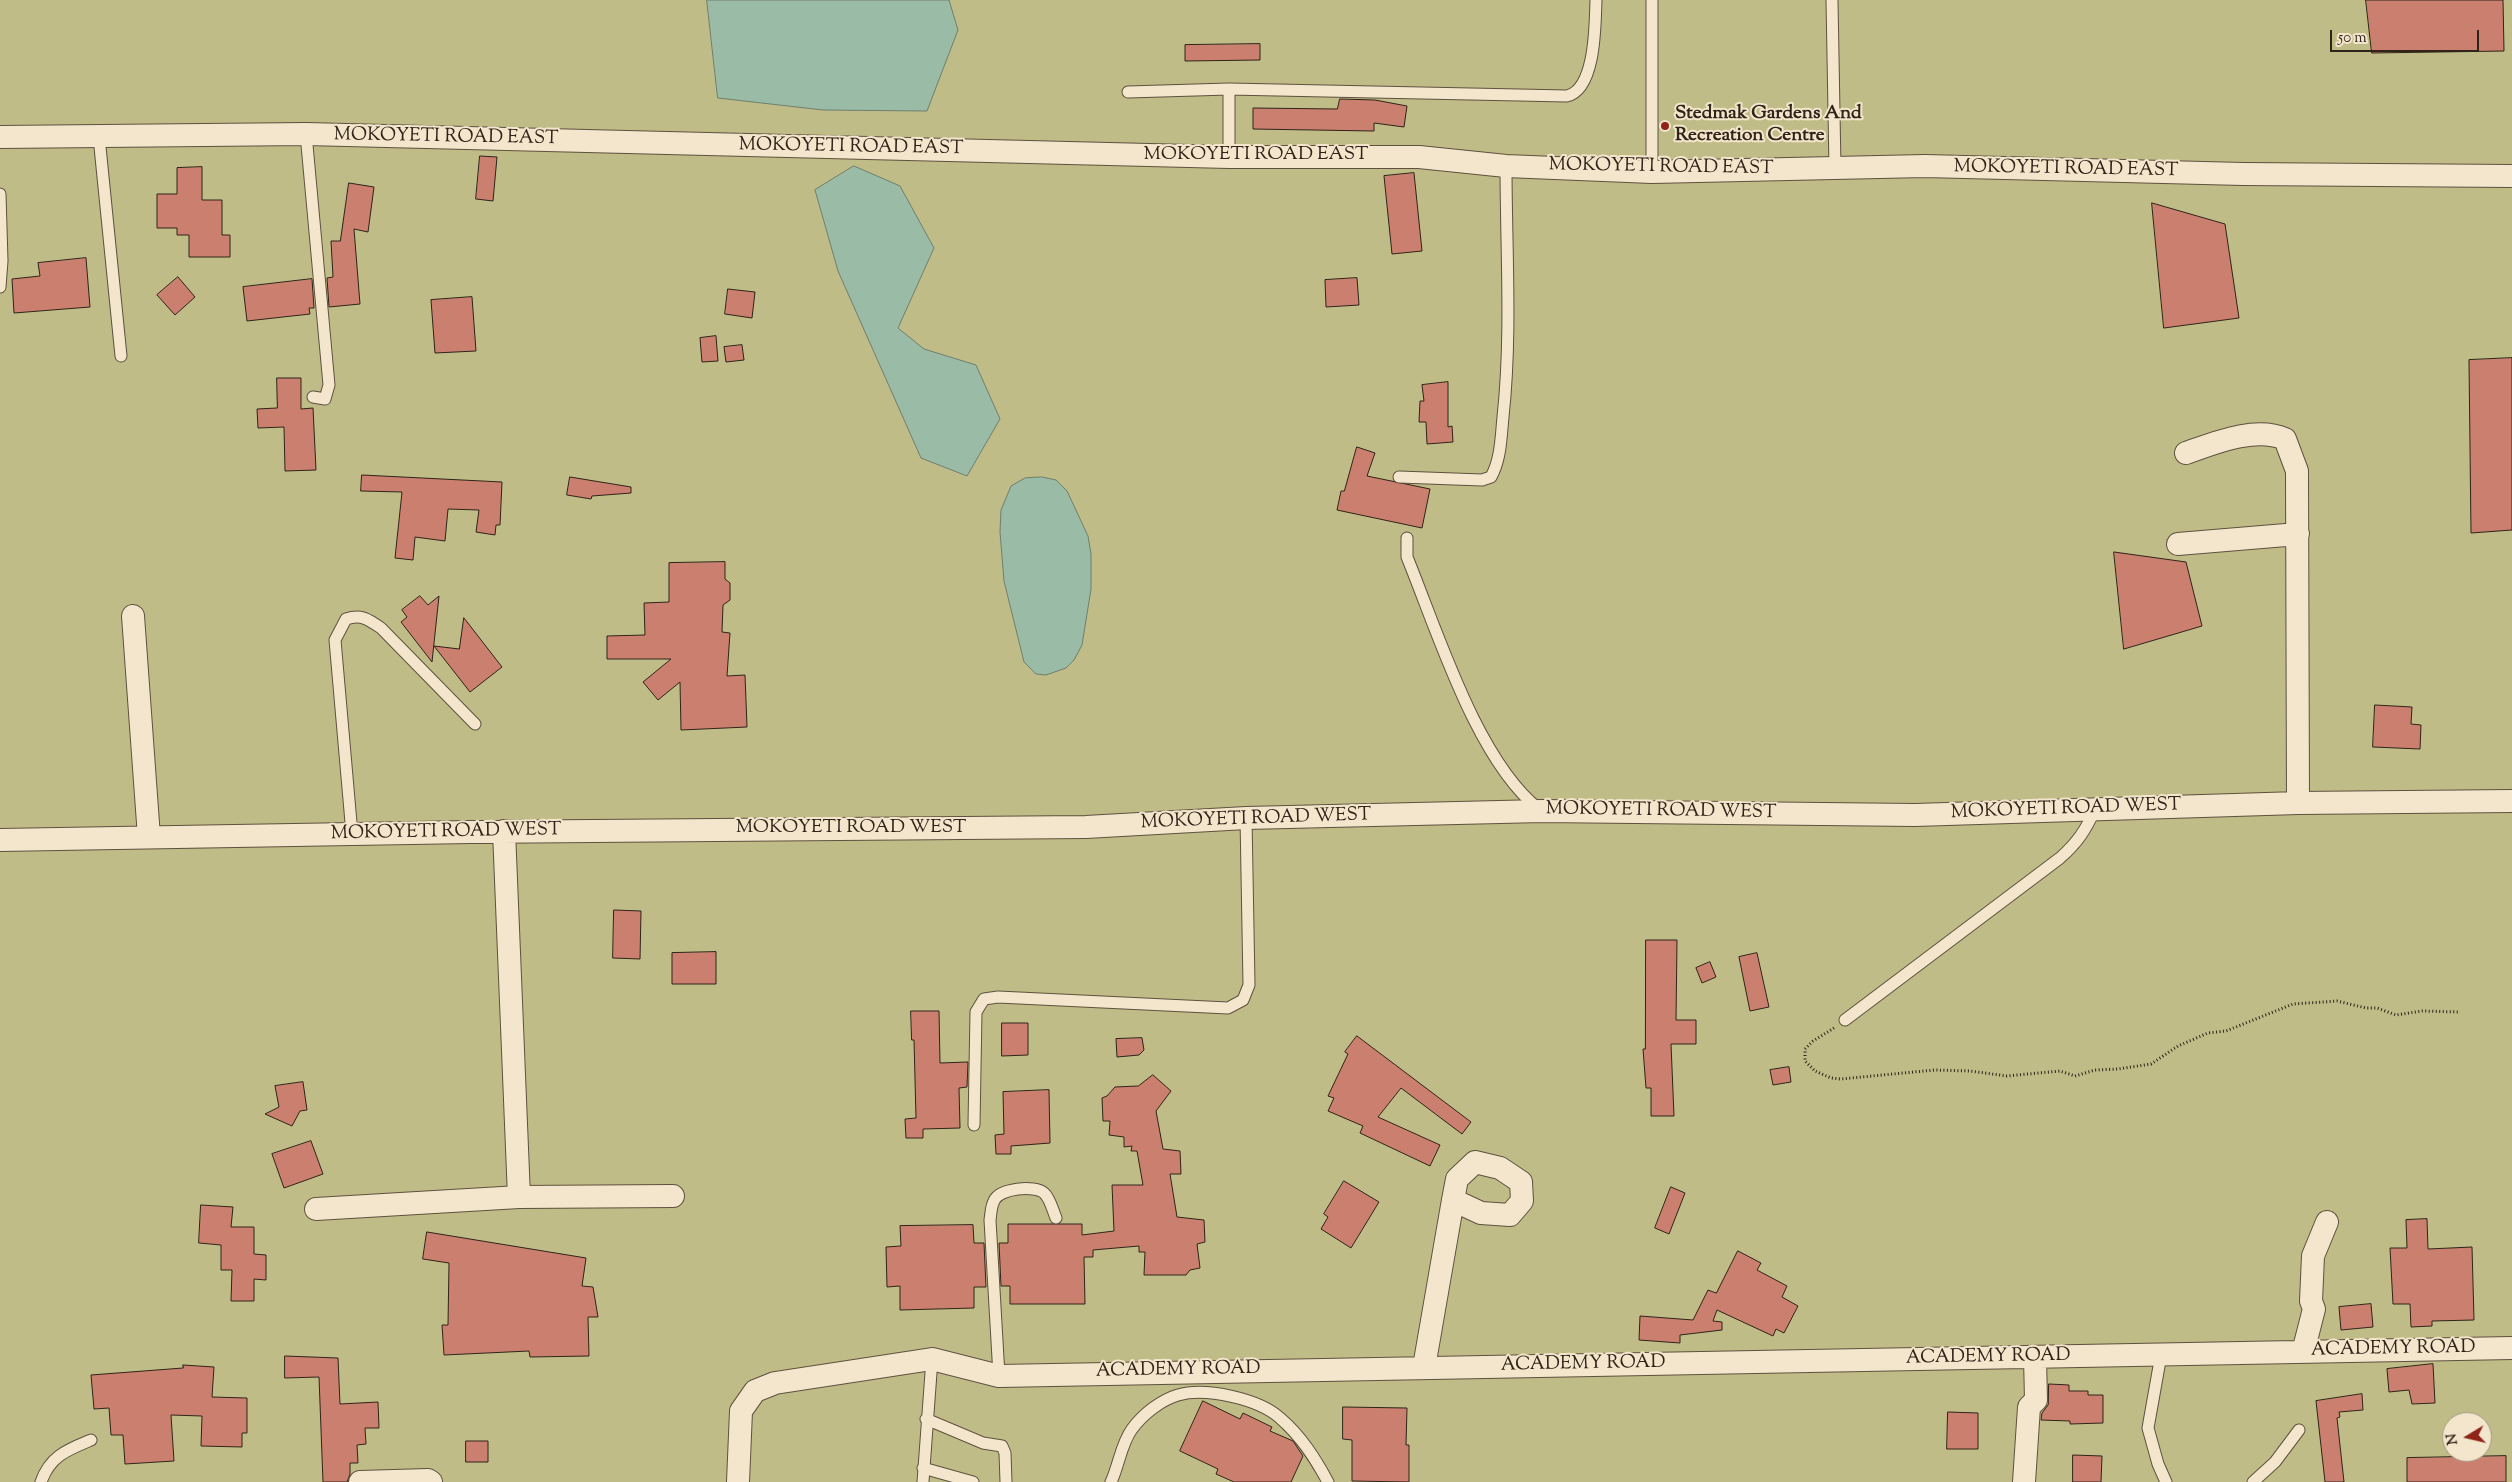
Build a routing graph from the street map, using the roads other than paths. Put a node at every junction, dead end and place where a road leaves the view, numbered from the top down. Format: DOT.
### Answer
graph roads {
  1 [pos="1596,0"];
  2 [pos="1652,0"];
  3 [pos="1832,0"];
  4 [pos="1229,90"];
  5 [pos="1128,92"];
  6 [pos="306,134"];
  7 [pos="0,137"];
  8 [pos="99,137"];
  9 [pos="1229,157"];
  10 [pos="1506,166"];
  11 [pos="1835,168"];
  12 [pos="1652,172"];
  13 [pos="2512,176"];
  14 [pos="0,194"];
  15 [pos="0,287"];
  16 [pos="121,356"];
  17 [pos="313,397"];
  18 [pos="2186,453"];
  19 [pos="1399,477"];
  20 [pos="2298,534"];
  21 [pos="1407,538"];
  22 [pos="2178,544"];
  23 [pos="133,616"];
  24 [pos="475,724"];
  25 [pos="2512,800"];
  26 [pos="2298,803"];
  27 [pos="2095,809"];
  28 [pos="1542,811"];
  29 [pos="1246,818"];
  30 [pos="504,831"];
  31 [pos="352,834"];
  32 [pos="149,837"];
  33 [pos="0,840"];
  34 [pos="1845,1020"];
  35 [pos="974,1125"];
  36 [pos="673,1196"];
  37 [pos="519,1198"];
  38 [pos="1453,1200"];
  39 [pos="316,1209"];
  40 [pos="1056,1218"];
  41 [pos="2327,1222"];
  42 [pos="2512,1348"];
  43 [pos="2303,1352"];
  44 [pos="2161,1355"];
  45 [pos="2035,1357"];
  46 [pos="932,1359"];
  47 [pos="1424,1367"];
  48 [pos="999,1376"];
  49 [pos="926,1419"];
  50 [pos="2299,1430"];
  51 [pos="90,1440"];
  52 [pos="923,1468"];
  53 [pos="41,1482"];
  54 [pos="360,1482"];
  55 [pos="431,1482"];
  56 [pos="738,1482"];
  57 [pos="923,1482"];
  58 [pos="973,1482"];
  59 [pos="1006,1482"];
  60 [pos="1111,1482"];
  61 [pos="1328,1482"];
  62 [pos="2024,1482"];
  63 [pos="2166,1482"];
  64 [pos="2253,1482"];
  1 -- 4 [label="lane"];
  2 -- 12 [label="lane"];
  3 -- 11 [label="lane"];
  4 -- 5 [label="lane"];
  4 -- 9 [label="lane"];
  6 -- 8 [label="street, MOKOYETI ROAD EAST"];
  6 -- 9 [label="street, MOKOYETI ROAD EAST"];
  6 -- 17 [label="lane"];
  7 -- 8 [label="street, MOKOYETI ROAD EAST"];
  8 -- 16 [label="lane"];
  9 -- 10 [label="street, MOKOYETI ROAD EAST"];
  10 -- 12 [label="street, MOKOYETI ROAD EAST"];
  10 -- 19 [label="lane"];
  11 -- 12 [label="street, MOKOYETI ROAD EAST"];
  11 -- 13 [label="street, MOKOYETI ROAD EAST"];
  14 -- 15 [label="lane"];
  18 -- 20 [label="street"];
  20 -- 22 [label="street"];
  20 -- 26 [label="street"];
  21 -- 28 [label="lane"];
  23 -- 32 [label="street"];
  24 -- 31 [label="lane"];
  25 -- 26 [label="street, MOKOYETI ROAD WEST"];
  26 -- 27 [label="street, MOKOYETI ROAD WEST"];
  27 -- 28 [label="street, MOKOYETI ROAD WEST"];
  27 -- 34 [label="lane"];
  28 -- 29 [label="street, MOKOYETI ROAD WEST"];
  29 -- 30 [label="street, MOKOYETI ROAD WEST"];
  29 -- 35 [label="lane"];
  30 -- 31 [label="street, MOKOYETI ROAD WEST"];
  30 -- 37 [label="street"];
  31 -- 32 [label="street, MOKOYETI ROAD WEST"];
  32 -- 33 [label="street, MOKOYETI ROAD WEST"];
  36 -- 37 [label="street"];
  37 -- 39 [label="street"];
  38 -- 47 [label="street"];
  40 -- 48 [label="lane"];
  41 -- 43 [label="street"];
  42 -- 43 [label="street, ACADEMY ROAD"];
  43 -- 44 [label="street, ACADEMY ROAD"];
  44 -- 45 [label="street, ACADEMY ROAD"];
  44 -- 63 [label="lane"];
  45 -- 47 [label="street, ACADEMY ROAD"];
  45 -- 62 [label="street"];
  46 -- 48 [label="street, ACADEMY ROAD"];
  46 -- 49 [label="lane"];
  46 -- 56 [label="street, ACADEMY ROAD"];
  47 -- 48 [label="street, ACADEMY ROAD"];
  49 -- 52 [label="lane"];
  49 -- 59 [label="lane"];
  50 -- 64 [label="lane"];
  51 -- 53 [label="lane"];
  52 -- 57 [label="lane"];
  52 -- 58 [label="lane"];
  54 -- 55 [label="street"];
  60 -- 61 [label="lane"];
}
